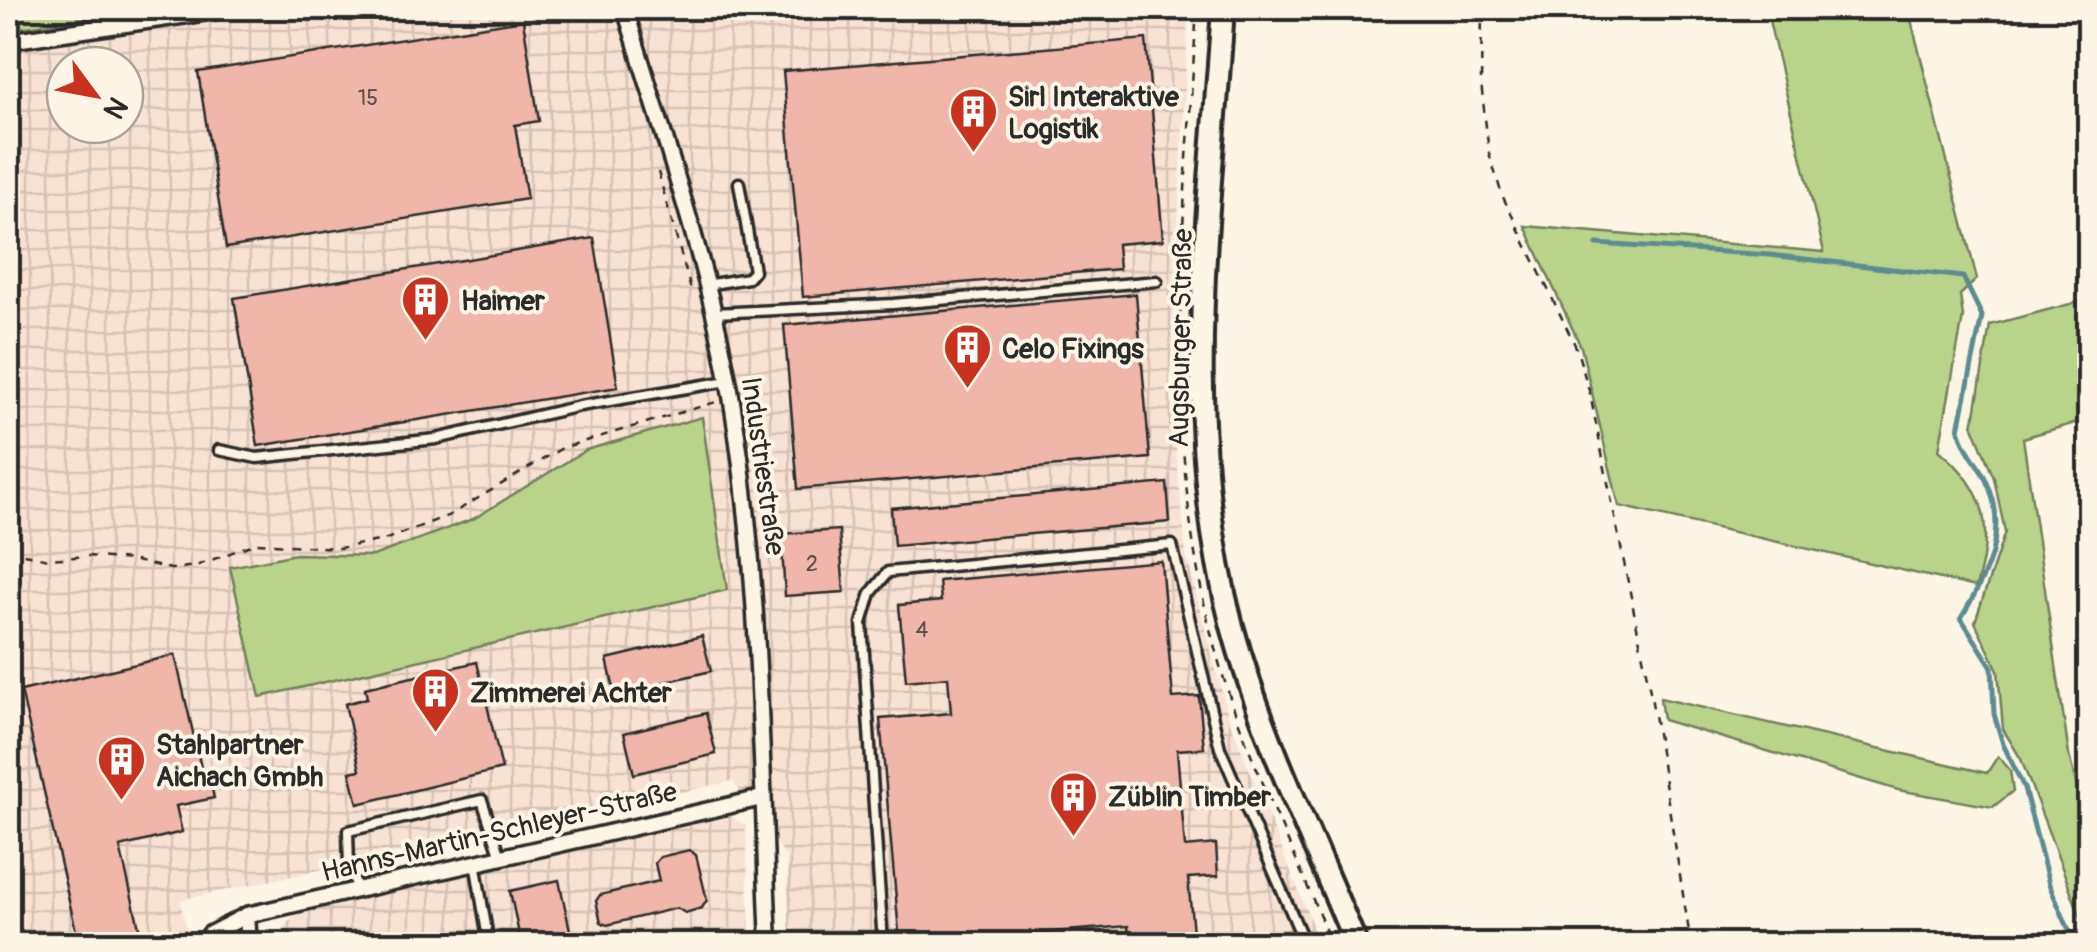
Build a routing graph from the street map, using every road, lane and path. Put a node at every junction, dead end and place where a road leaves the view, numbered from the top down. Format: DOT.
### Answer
graph roads {
  1 [pos="236,8"];
  2 [pos="625,8"];
  3 [pos="1223,8"];
  4 [pos="1482,8"];
  5 [pos="8,41"];
  6 [pos="654,158"];
  7 [pos="740,183"];
  8 [pos="1157,281"];
  9 [pos="706,285"];
  10 [pos="690,289"];
  11 [pos="714,313"];
  12 [pos="728,381"];
  13 [pos="731,398"];
  14 [pos="219,450"];
  15 [pos="8,551"];
  16 [pos="762,798"];
  17 [pos="502,856"];
  18 [pos="475,862"];
  19 [pos="358,889"];
  20 [pos="247,915"];
  21 [pos="210,944"];
  22 [pos="249,944"];
  23 [pos="489,944"];
  24 [pos="769,944"];
  25 [pos="882,944"];
  26 [pos="1305,944"];
  27 [pos="1356,944"];
  28 [pos="1691,944"];
  1 -- 5 [label="street"];
  2 -- 9 [label="street, Industriestraße"];
  3 -- 27 [label="main road, Augsburger Straße"];
  4 -- 28 [label="path"];
  6 -- 10 [label="path"];
  7 -- 9 [label="lane"];
  8 -- 11 [label="lane"];
  9 -- 11 [label="street, Industriestraße"];
  11 -- 12 [label="street, Industriestraße"];
  12 -- 13 [label="street, Industriestraße"];
  12 -- 14 [label="lane"];
  13 -- 15 [label="path"];
  13 -- 16 [label="street, Industriestraße"];
  16 -- 17 [label="street, Hanns-Martin-Schleyer-Straße"];
  16 -- 24 [label="street, Industriestraße"];
  17 -- 18 [label="street, Hanns-Martin-Schleyer-Straße"];
  17 -- 19 [label="lane"];
  18 -- 19 [label="street, Hanns-Martin-Schleyer-Straße"];
  18 -- 23 [label="lane"];
  19 -- 20 [label="street, Hanns-Martin-Schleyer-Straße"];
  20 -- 21 [label="street, Hanns-Martin-Schleyer-Straße"];
  20 -- 22 [label="street"];
  25 -- 26 [label="lane"];
}
